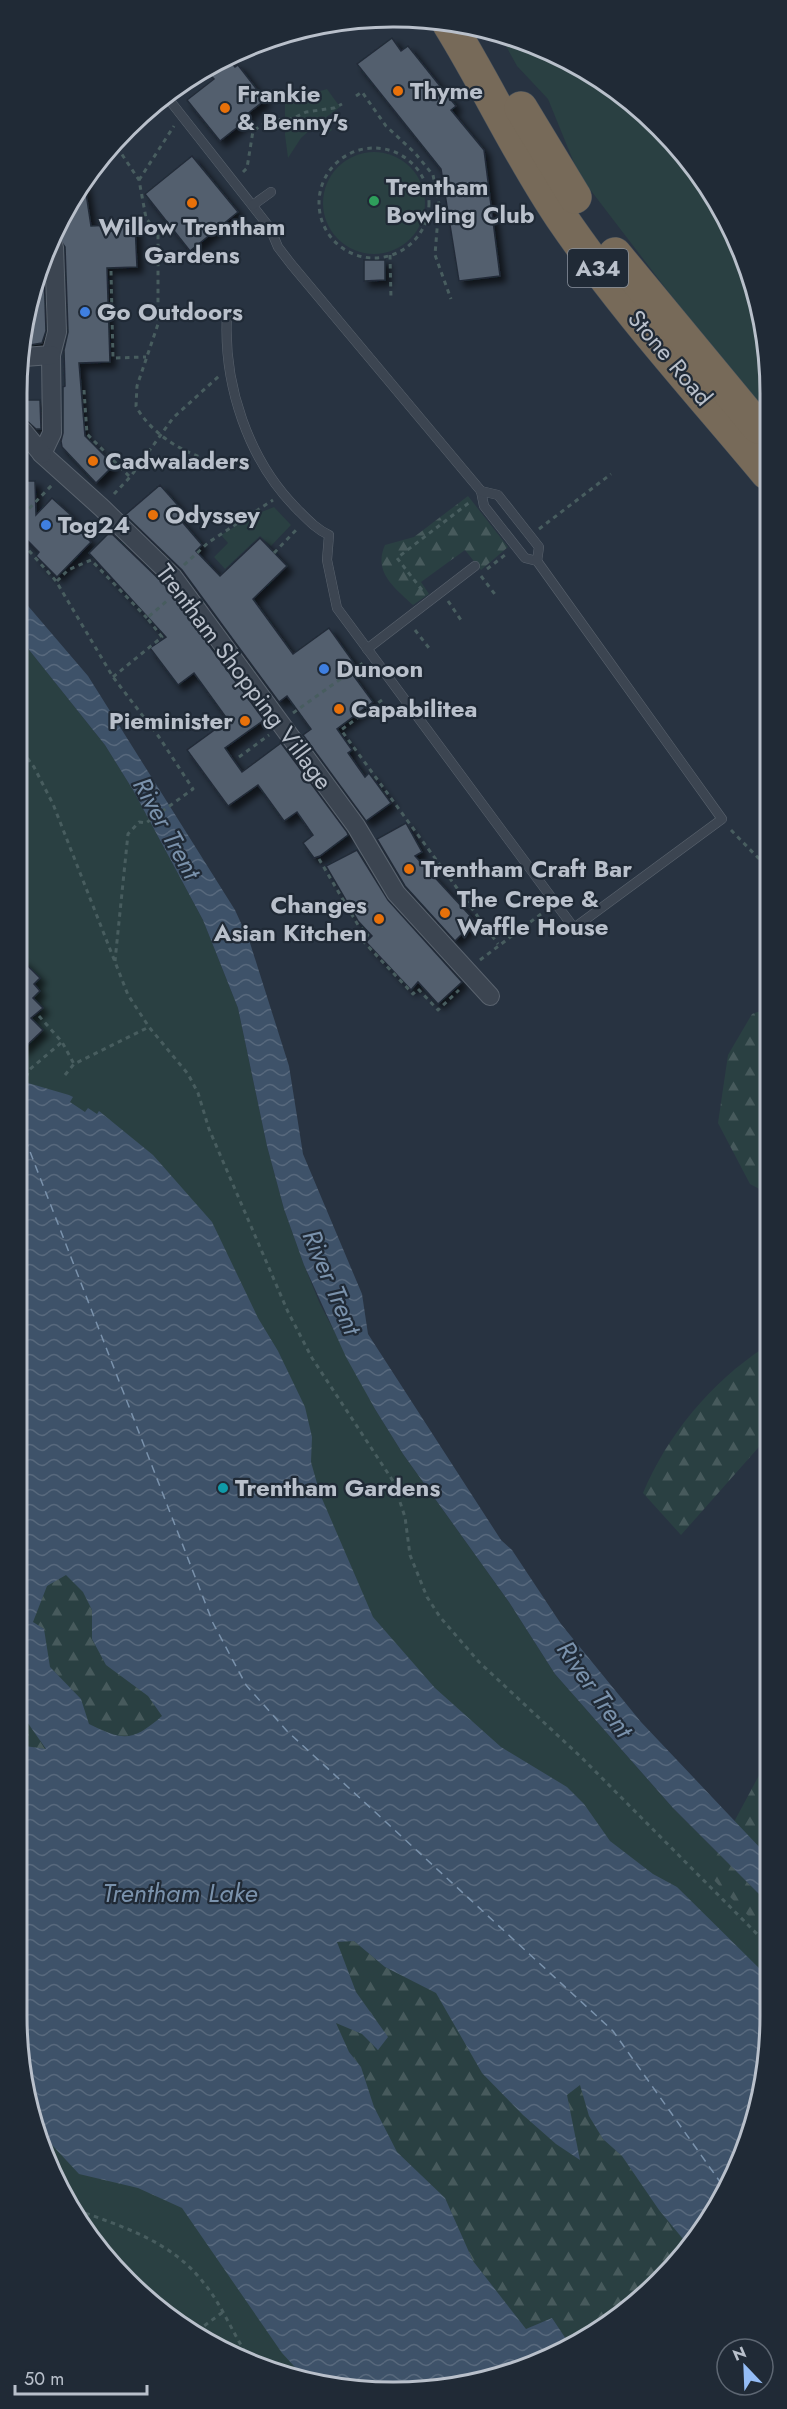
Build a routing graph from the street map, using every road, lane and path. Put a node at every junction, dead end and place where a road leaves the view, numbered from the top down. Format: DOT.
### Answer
graph roads {
  1 [pos="462,34"];
  2 [pos="464,34"];
  3 [pos="356,96"];
  4 [pos="171,102"];
  5 [pos="342,104"];
  6 [pos="177,121"];
  7 [pos="119,150"];
  8 [pos="243,172"];
  9 [pos="139,180"];
  10 [pos="271,192"];
  11 [pos="253,206"];
  12 [pos="54,255"];
  13 [pos="390,255"];
  14 [pos="111,271"];
  15 [pos="451,298"];
  16 [pos="391,299"];
  17 [pos="226,315"];
  18 [pos="51,355"];
  19 [pos="29,357"];
  20 [pos="147,357"];
  21 [pos="231,372"];
  22 [pos="84,390"];
  23 [pos="760,429"];
  24 [pos="161,435"];
  25 [pos="27,436"];
  26 [pos="42,453"];
  27 [pos="251,461"];
  28 [pos="760,465"];
  29 [pos="64,473"];
  30 [pos="612,474"];
  31 [pos="130,477"];
  32 [pos="481,491"];
  33 [pos="275,499"];
  34 [pos="474,500"];
  35 [pos="102,508"];
  36 [pos="27,511"];
  37 [pos="299,527"];
  38 [pos="530,536"];
  39 [pos="516,547"];
  40 [pos="27,548"];
  41 [pos="274,553"];
  42 [pos="537,561"];
  43 [pos="477,570"];
  44 [pos="179,580"];
  45 [pos="57,581"];
  46 [pos="471,581"];
  47 [pos="455,593"];
  48 [pos="497,597"];
  49 [pos="430,600"];
  50 [pos="447,600"];
  51 [pos="441,604"];
  52 [pos="147,618"];
  53 [pos="463,623"];
  54 [pos="412,626"];
  55 [pos="429,648"];
  56 [pos="367,649"];
  57 [pos="357,668"];
  58 [pos="113,677"];
  59 [pos="382,700"];
  60 [pos="281,724"];
  61 [pos="238,757"];
  62 [pos="27,758"];
  63 [pos="722,819"];
  64 [pos="320,859"];
  65 [pos="760,860"];
  66 [pos="541,914"];
  67 [pos="498,944"];
  68 [pos="488,953"];
  69 [pos="115,963"];
  70 [pos="465,985"];
  71 [pos="490,996"];
  72 [pos="39,1016"];
  73 [pos="149,1027"];
  74 [pos="62,1042"];
  75 [pos="74,1064"];
  76 [pos="65,1075"];
  77 [pos="27,1076"];
  78 [pos="760,1937"];
  79 [pos="85,2213"];
  80 [pos="223,2312"];
  81 [pos="202,2328"];
  82 [pos="244,2350"];
  1 -- 28 [label="highway, Stone Road / A34"];
  2 -- 23 [label="highway, Stone Road / A34"];
  3 -- 15 [label="path"];
  4 -- 11 [label="lane"];
  5 -- 8 [label="path"];
  6 -- 9 [label="path"];
  7 -- 9 [label="path"];
  9 -- 20 [label="path"];
  10 -- 11 [label="lane"];
  11 -- 32 [label="lane"];
  12 -- 18 [label="street"];
  13 -- 13 [label="path"];
  13 -- 16 [label="path"];
  14 -- 20 [label="path"];
  17 -- 21 [label="lane"];
  18 -- 19 [label="street"];
  18 -- 26 [label="street"];
  20 -- 24 [label="path"];
  21 -- 24 [label="path"];
  21 -- 56 [label="lane"];
  22 -- 31 [label="path"];
  24 -- 27 [label="path"];
  24 -- 31 [label="path"];
  25 -- 26 [label="street, Trentham Shopping Village"];
  26 -- 29 [label="street, Trentham Shopping Village"];
  29 -- 35 [label="street, Trentham Shopping Village"];
  29 -- 36 [label="path"];
  30 -- 38 [label="path"];
  31 -- 35 [label="path"];
  32 -- 38 [label="lane"];
  32 -- 39 [label="lane"];
  33 -- 44 [label="path"];
  34 -- 49 [label="path"];
  35 -- 44 [label="street, Trentham Shopping Village"];
  37 -- 41 [label="path"];
  38 -- 42 [label="lane"];
  39 -- 42 [label="lane"];
  39 -- 43 [label="path"];
  40 -- 45 [label="path"];
  42 -- 63 [label="lane"];
  43 -- 46 [label="path"];
  43 -- 48 [label="path"];
  43 -- 49 [label="lane"];
  44 -- 52 [label="path"];
  44 -- 60 [label="street, Trentham Shopping Village"];
  45 -- 52 [label="path"];
  45 -- 58 [label="path"];
  47 -- 50 [label="path"];
  49 -- 56 [label="lane"];
  50 -- 51 [label="path"];
  50 -- 53 [label="path"];
  52 -- 58 [label="path"];
  54 -- 55 [label="path"];
  56 -- 63 [label="lane"];
  57 -- 60 [label="path"];
  58 -- 69 [label="path"];
  59 -- 67 [label="path"];
  60 -- 61 [label="path"];
  60 -- 71 [label="street, Trentham Shopping Village"];
  62 -- 69 [label="path"];
  63 -- 65 [label="path"];
  64 -- 70 [label="path"];
  66 -- 67 [label="path"];
  67 -- 68 [label="path"];
  69 -- 73 [label="path"];
  72 -- 74 [label="path"];
  73 -- 75 [label="path"];
  73 -- 78 [label="path"];
  74 -- 75 [label="path"];
  74 -- 77 [label="path"];
  75 -- 76 [label="path"];
  79 -- 80 [label="path"];
  80 -- 81 [label="path"];
  80 -- 82 [label="path"];
}
